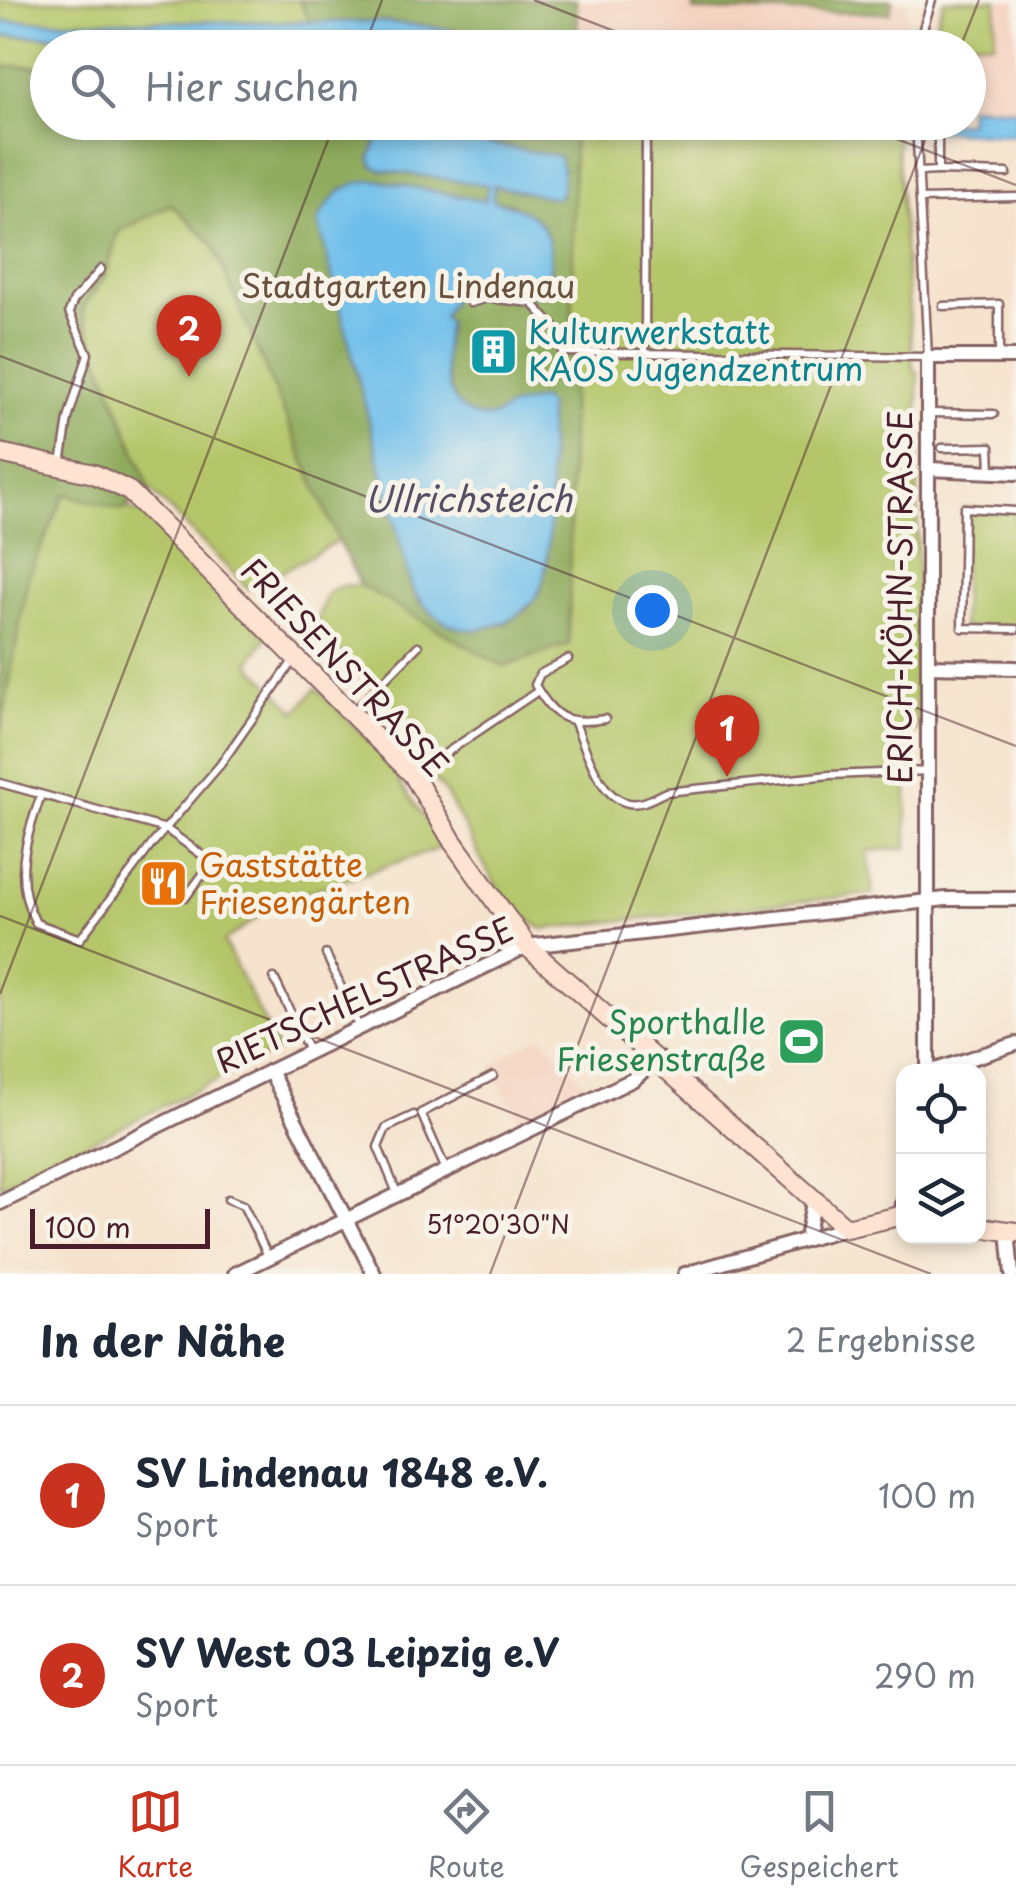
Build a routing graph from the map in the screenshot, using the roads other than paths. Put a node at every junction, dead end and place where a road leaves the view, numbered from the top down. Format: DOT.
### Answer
graph roads {
  1 [pos="932,0"];
  2 [pos="923,30"];
  3 [pos="646,140"];
  4 [pos="918,140"];
  5 [pos="938,140"];
  6 [pos="938,171"];
  7 [pos="919,172"];
  8 [pos="1007,173"];
  9 [pos="1016,198"];
  10 [pos="920,199"];
  11 [pos="101,269"];
  12 [pos="470,304"];
  13 [pos="943,306"];
  14 [pos="645,352"];
  15 [pos="928,356"];
  16 [pos="999,357"];
  17 [pos="1016,357"];
  18 [pos="928,414"];
  19 [pos="994,414"];
  20 [pos="942,448"];
  21 [pos="0,453"];
  22 [pos="61,465"];
  23 [pos="928,469"];
  24 [pos="990,472"];
  25 [pos="1016,474"];
  26 [pos="1016,510"];
  27 [pos="1016,628"];
  28 [pos="418,646"];
  29 [pos="296,657"];
  30 [pos="568,658"];
  31 [pos="928,666"];
  32 [pos="1016,668"];
  33 [pos="538,691"];
  34 [pos="352,713"];
  35 [pos="605,719"];
  36 [pos="575,723"];
  37 [pos="929,771"];
  38 [pos="413,775"];
  39 [pos="0,783"];
  40 [pos="41,795"];
  41 [pos="166,830"];
  42 [pos="186,897"];
  43 [pos="1016,899"];
  44 [pos="930,902"];
  45 [pos="527,946"];
  46 [pos="326,954"];
  47 [pos="274,978"];
  48 [pos="360,1028"];
  49 [pos="1016,1044"];
  50 [pos="310,1052"];
  51 [pos="658,1058"];
  52 [pos="928,1064"];
  53 [pos="953,1064"];
  54 [pos="270,1071"];
  55 [pos="493,1076"];
  56 [pos="414,1115"];
  57 [pos="446,1171"];
  58 [pos="814,1198"];
  59 [pos="395,1199"];
  60 [pos="228,1200"];
  61 [pos="0,1204"];
  62 [pos="896,1211"];
  63 [pos="346,1220"];
  64 [pos="846,1228"];
  65 [pos="986,1228"];
  66 [pos="1012,1232"];
  67 [pos="806,1238"];
  68 [pos="269,1257"];
  69 [pos="712,1270"];
  70 [pos="235,1274"];
  71 [pos="374,1274"];
  72 [pos="685,1274"];
  73 [pos="1012,1274"];
  1 -- 2 [label="lane"];
  3 -- 14 [label="lane"];
  4 -- 7 [label="lane, ERICH-KÖHN-STRASSE"];
  5 -- 6 [label="lane"];
  6 -- 7 [label="lane"];
  6 -- 8 [label="lane"];
  7 -- 10 [label="lane, ERICH-KÖHN-STRASSE"];
  9 -- 10 [label="lane"];
  10 -- 15 [label="lane, ERICH-KÖHN-STRASSE"];
  11 -- 22 [label="lane"];
  12 -- 14 [label="lane"];
  13 -- 16 [label="lane"];
  14 -- 15 [label="lane"];
  15 -- 16 [label="street"];
  15 -- 18 [label="street, ERICH-KÖHN-STRASSE"];
  16 -- 17 [label="street"];
  18 -- 19 [label="lane"];
  18 -- 23 [label="street, ERICH-KÖHN-STRASSE"];
  20 -- 24 [label="lane"];
  21 -- 22 [label="street, FRIESENSTRASSE"];
  22 -- 29 [label="street, FRIESENSTRASSE"];
  23 -- 24 [label="street"];
  23 -- 31 [label="street, ERICH-KÖHN-STRASSE"];
  24 -- 25 [label="street"];
  26 -- 27 [label="lane"];
  28 -- 34 [label="lane"];
  29 -- 34 [label="street, FRIESENSTRASSE"];
  29 -- 41 [label="lane"];
  30 -- 33 [label="lane"];
  31 -- 32 [label="street"];
  31 -- 37 [label="street, ERICH-KÖHN-STRASSE"];
  33 -- 36 [label="lane"];
  33 -- 38 [label="lane"];
  34 -- 38 [label="street, FRIESENSTRASSE"];
  35 -- 36 [label="lane"];
  36 -- 37 [label="lane"];
  37 -- 44 [label="street, ERICH-KÖHN-STRASSE"];
  38 -- 45 [label="street, FRIESENSTRASSE"];
  39 -- 40 [label="lane"];
  40 -- 41 [label="lane"];
  40 -- 41 [label="lane"];
  41 -- 42 [label="lane"];
  43 -- 44 [label="street, RIETSCHELSTRASSE"];
  44 -- 45 [label="street, RIETSCHELSTRASSE"];
  44 -- 52 [label="street, ERICH-KÖHN-STRASSE"];
  45 -- 48 [label="street, RIETSCHELSTRASSE"];
  45 -- 51 [label="street, FRIESENSTRASSE"];
  46 -- 48 [label="lane"];
  47 -- 50 [label="lane"];
  48 -- 50 [label="street, RIETSCHELSTRASSE"];
  49 -- 53 [label="street"];
  50 -- 54 [label="street, RIETSCHELSTRASSE"];
  51 -- 57 [label="street"];
  51 -- 58 [label="street, FRIESENSTRASSE"];
  54 -- 61 [label="street, RIETSCHELSTRASSE"];
  54 -- 63 [label="street"];
  55 -- 57 [label="lane"];
  56 -- 59 [label="lane"];
  57 -- 59 [label="street"];
  58 -- 64 [label="street, FRIESENSTRASSE"];
  58 -- 67 [label="street"];
  59 -- 63 [label="street"];
  60 -- 68 [label="lane"];
  62 -- 64 [label="street"];
  63 -- 68 [label="street"];
  63 -- 71 [label="street"];
  64 -- 67 [label="street"];
  65 -- 66 [label="street"];
  66 -- 73 [label="street"];
  67 -- 69 [label="street"];
  68 -- 70 [label="street"];
  69 -- 72 [label="street"];
}
